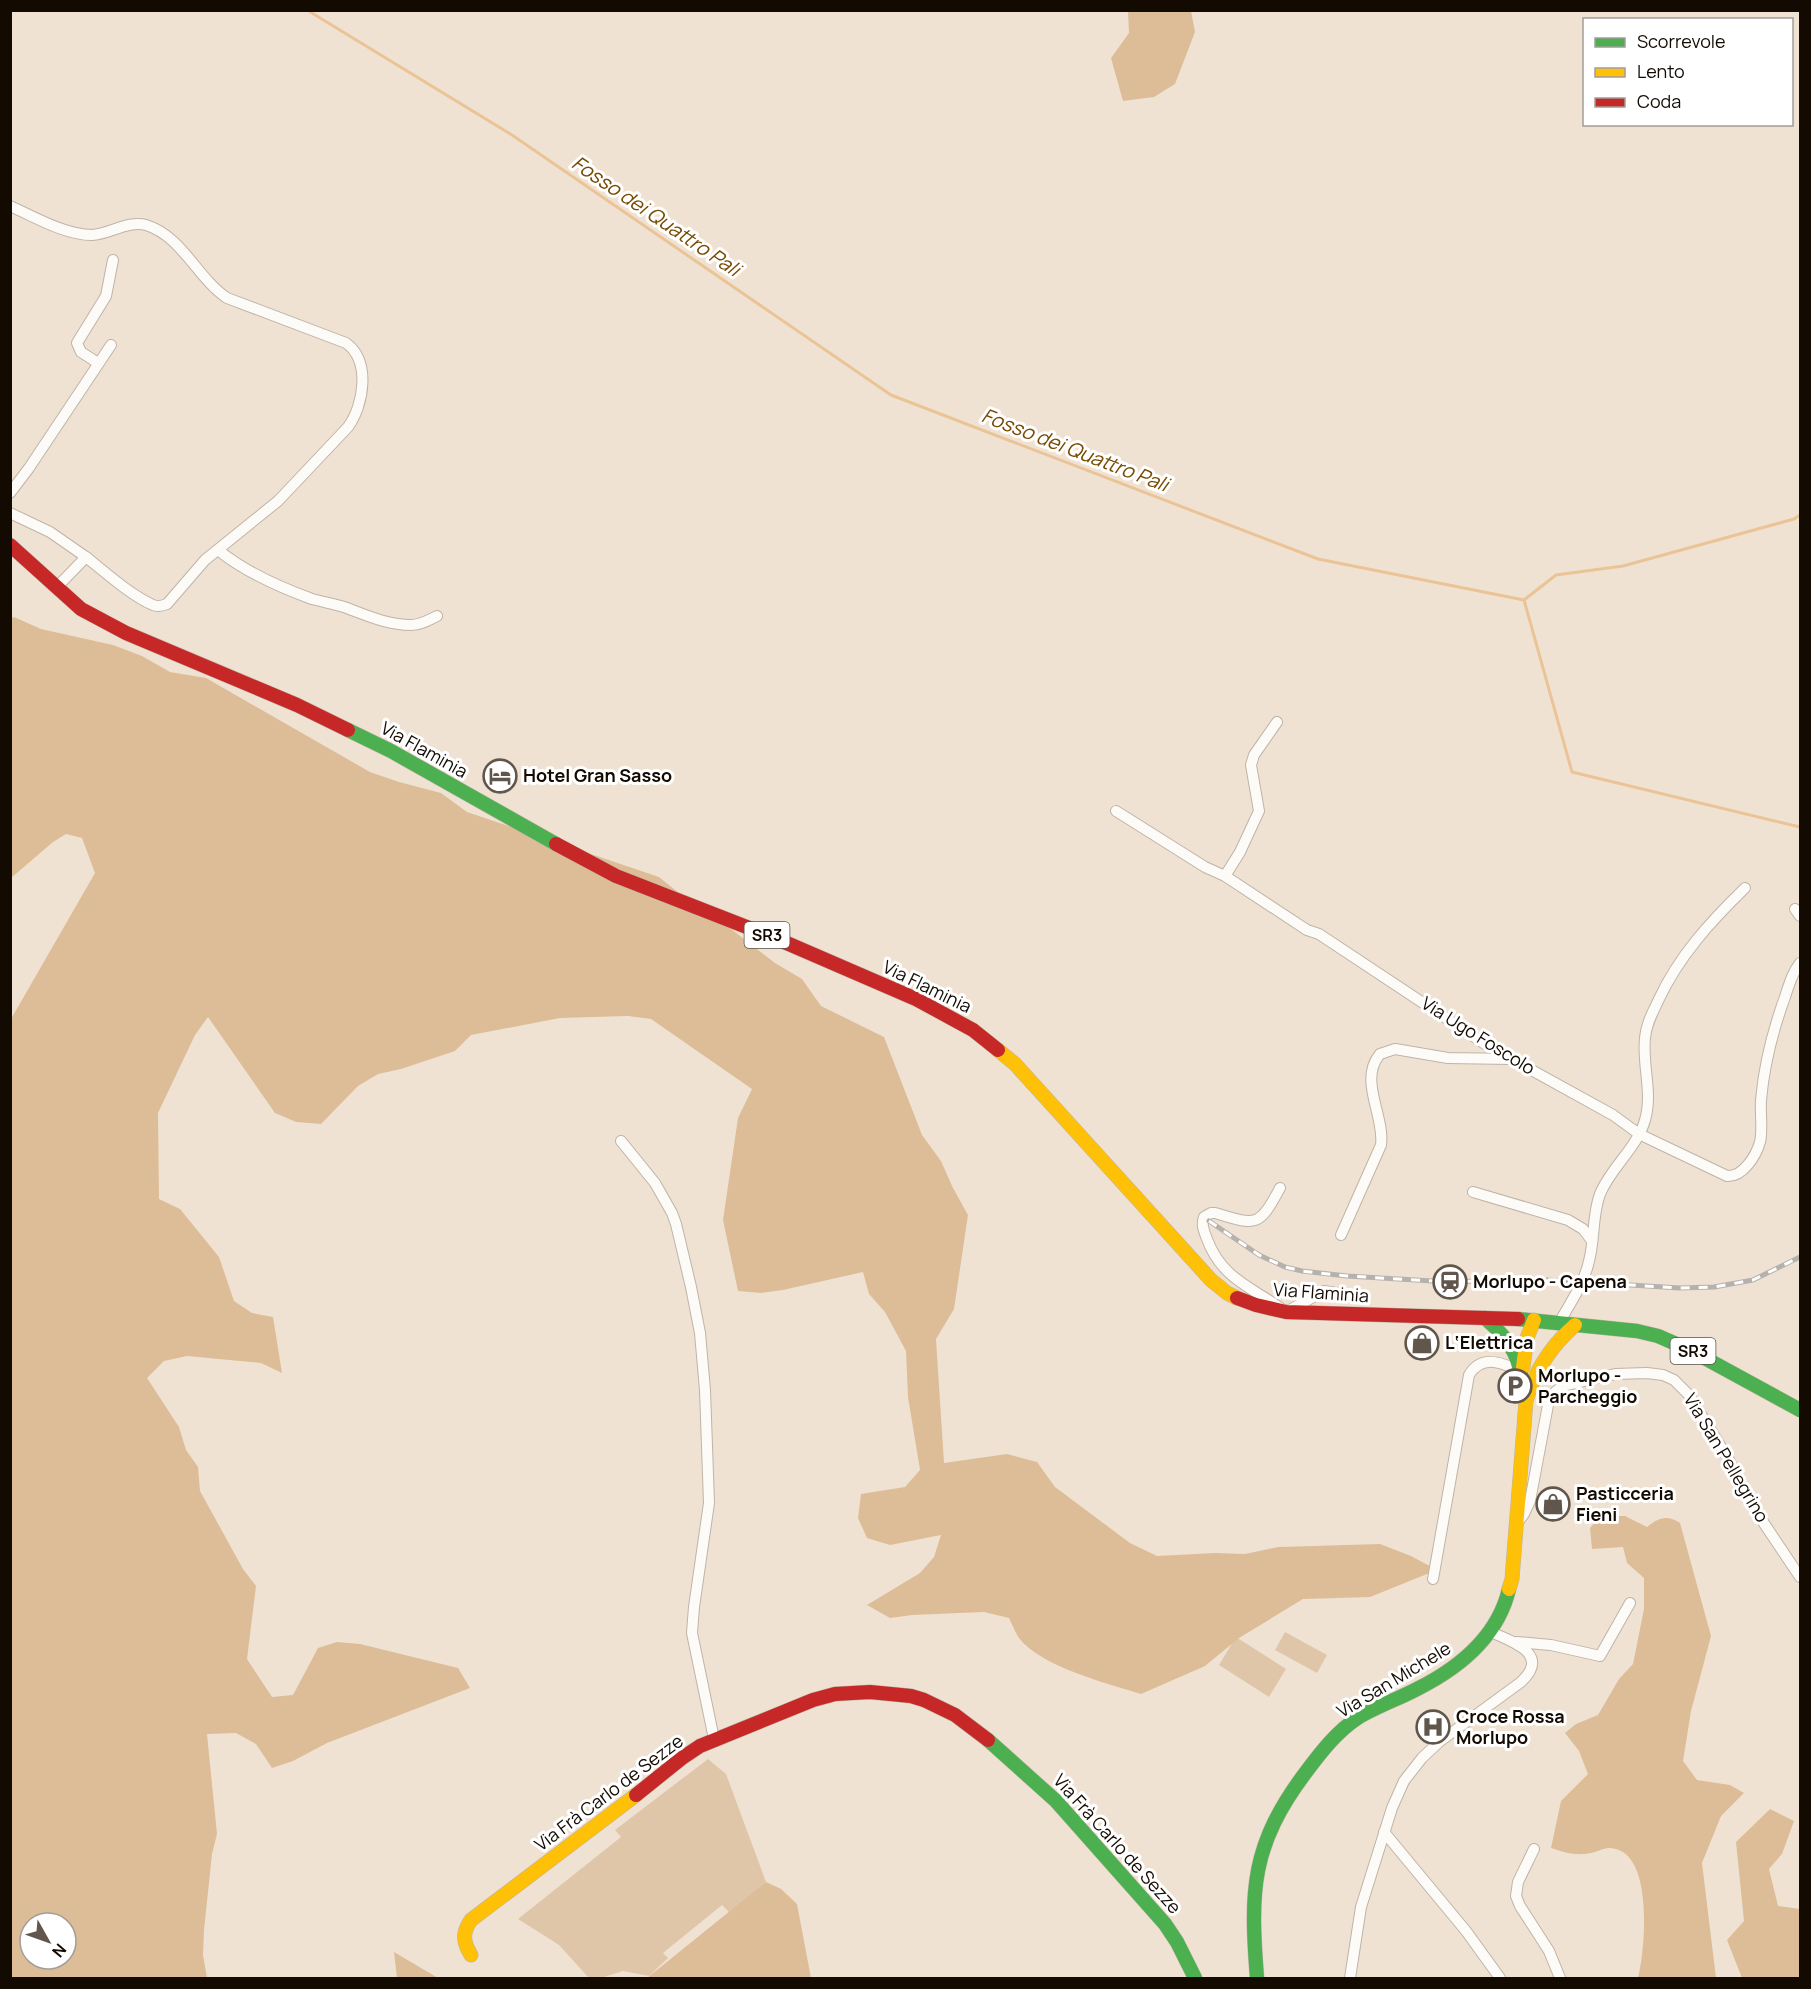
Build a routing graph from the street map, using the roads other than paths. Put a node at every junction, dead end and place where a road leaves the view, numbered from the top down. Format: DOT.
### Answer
graph roads {
  1 [pos="10,206"];
  2 [pos="113,260"];
  3 [pos="111,345"];
  4 [pos="98,363"];
  5 [pos="10,493"];
  6 [pos="10,513"];
  7 [pos="10,545"];
  8 [pos="218,550"];
  9 [pos="86,557"];
  10 [pos="57,587"];
  11 [pos="437,616"];
  12 [pos="1276,722"];
  13 [pos="1116,811"];
  14 [pos="1225,876"];
  15 [pos="1745,888"];
  16 [pos="1800,963"];
  17 [pos="1512,1059"];
  18 [pos="1639,1134"];
  19 [pos="621,1141"];
  20 [pos="1280,1188"];
  21 [pos="1473,1192"];
  22 [pos="1341,1235"];
  23 [pos="1593,1240"];
  24 [pos="1342,1294"];
  25 [pos="1286,1312"];
  26 [pos="1485,1318"];
  27 [pos="1534,1320"];
  28 [pos="1559,1323"];
  29 [pos="1575,1325"];
  30 [pos="1536,1371"];
  31 [pos="1522,1373"];
  32 [pos="1526,1401"];
  33 [pos="1800,1410"];
  34 [pos="1517,1523"];
  35 [pos="1800,1577"];
  36 [pos="1433,1579"];
  37 [pos="1630,1603"];
  38 [pos="1491,1632"];
  39 [pos="1514,1642"];
  40 [pos="714,1739"];
  41 [pos="1384,1832"];
  42 [pos="1534,1849"];
  43 [pos="471,1955"];
  44 [pos="1195,1978"];
  45 [pos="1257,1978"];
  46 [pos="1350,1978"];
  47 [pos="1500,1978"];
  48 [pos="1560,1978"];
  1 -- 8 [label="street"];
  2 -- 4 [label="street"];
  3 -- 4 [label="street"];
  4 -- 5 [label="street"];
  6 -- 9 [label="street"];
  7 -- 10 [label="main road, Via Flaminia / SR3"];
  8 -- 9 [label="street"];
  8 -- 11 [label="street"];
  9 -- 10 [label="street"];
  10 -- 25 [label="main road, Via Flaminia / SR3"];
  12 -- 14 [label="street"];
  13 -- 14 [label="street, Via Ugo Foscolo"];
  14 -- 17 [label="street, Via Ugo Foscolo"];
  15 -- 18 [label="street"];
  16 -- 18 [label="street, Via Ugo Foscolo"];
  17 -- 18 [label="street, Via Ugo Foscolo"];
  17 -- 22 [label="street"];
  18 -- 23 [label="street"];
  19 -- 40 [label="street"];
  20 -- 25 [label="street"];
  21 -- 23 [label="street"];
  23 -- 28 [label="street"];
  24 -- 25 [label="street"];
  25 -- 26 [label="main road, Via Flaminia / SR3"];
  26 -- 27 [label="main road, Via Flaminia / SR3"];
  26 -- 31 [label="main road"];
  27 -- 28 [label="main road, Via Flaminia / SR3"];
  27 -- 30 [label="main road"];
  27 -- 31 [label="main road"];
  28 -- 29 [label="main road, Via Flaminia / SR3"];
  29 -- 30 [label="main road"];
  29 -- 33 [label="main road, Via Flaminia / SR3"];
  30 -- 32 [label="main road"];
  31 -- 32 [label="main road"];
  31 -- 36 [label="street"];
  32 -- 34 [label="main road, Via San Michele"];
  34 -- 35 [label="street, Via San Pellegrino"];
  34 -- 38 [label="main road, Via San Michele"];
  37 -- 39 [label="street"];
  38 -- 39 [label="street"];
  38 -- 45 [label="main road, Via San Michele"];
  39 -- 41 [label="street"];
  40 -- 43 [label="main road, Via Frà Carlo de Sezze"];
  40 -- 44 [label="main road, Via Frà Carlo de Sezze"];
  41 -- 46 [label="street"];
  41 -- 47 [label="street"];
  42 -- 48 [label="street"];
}
